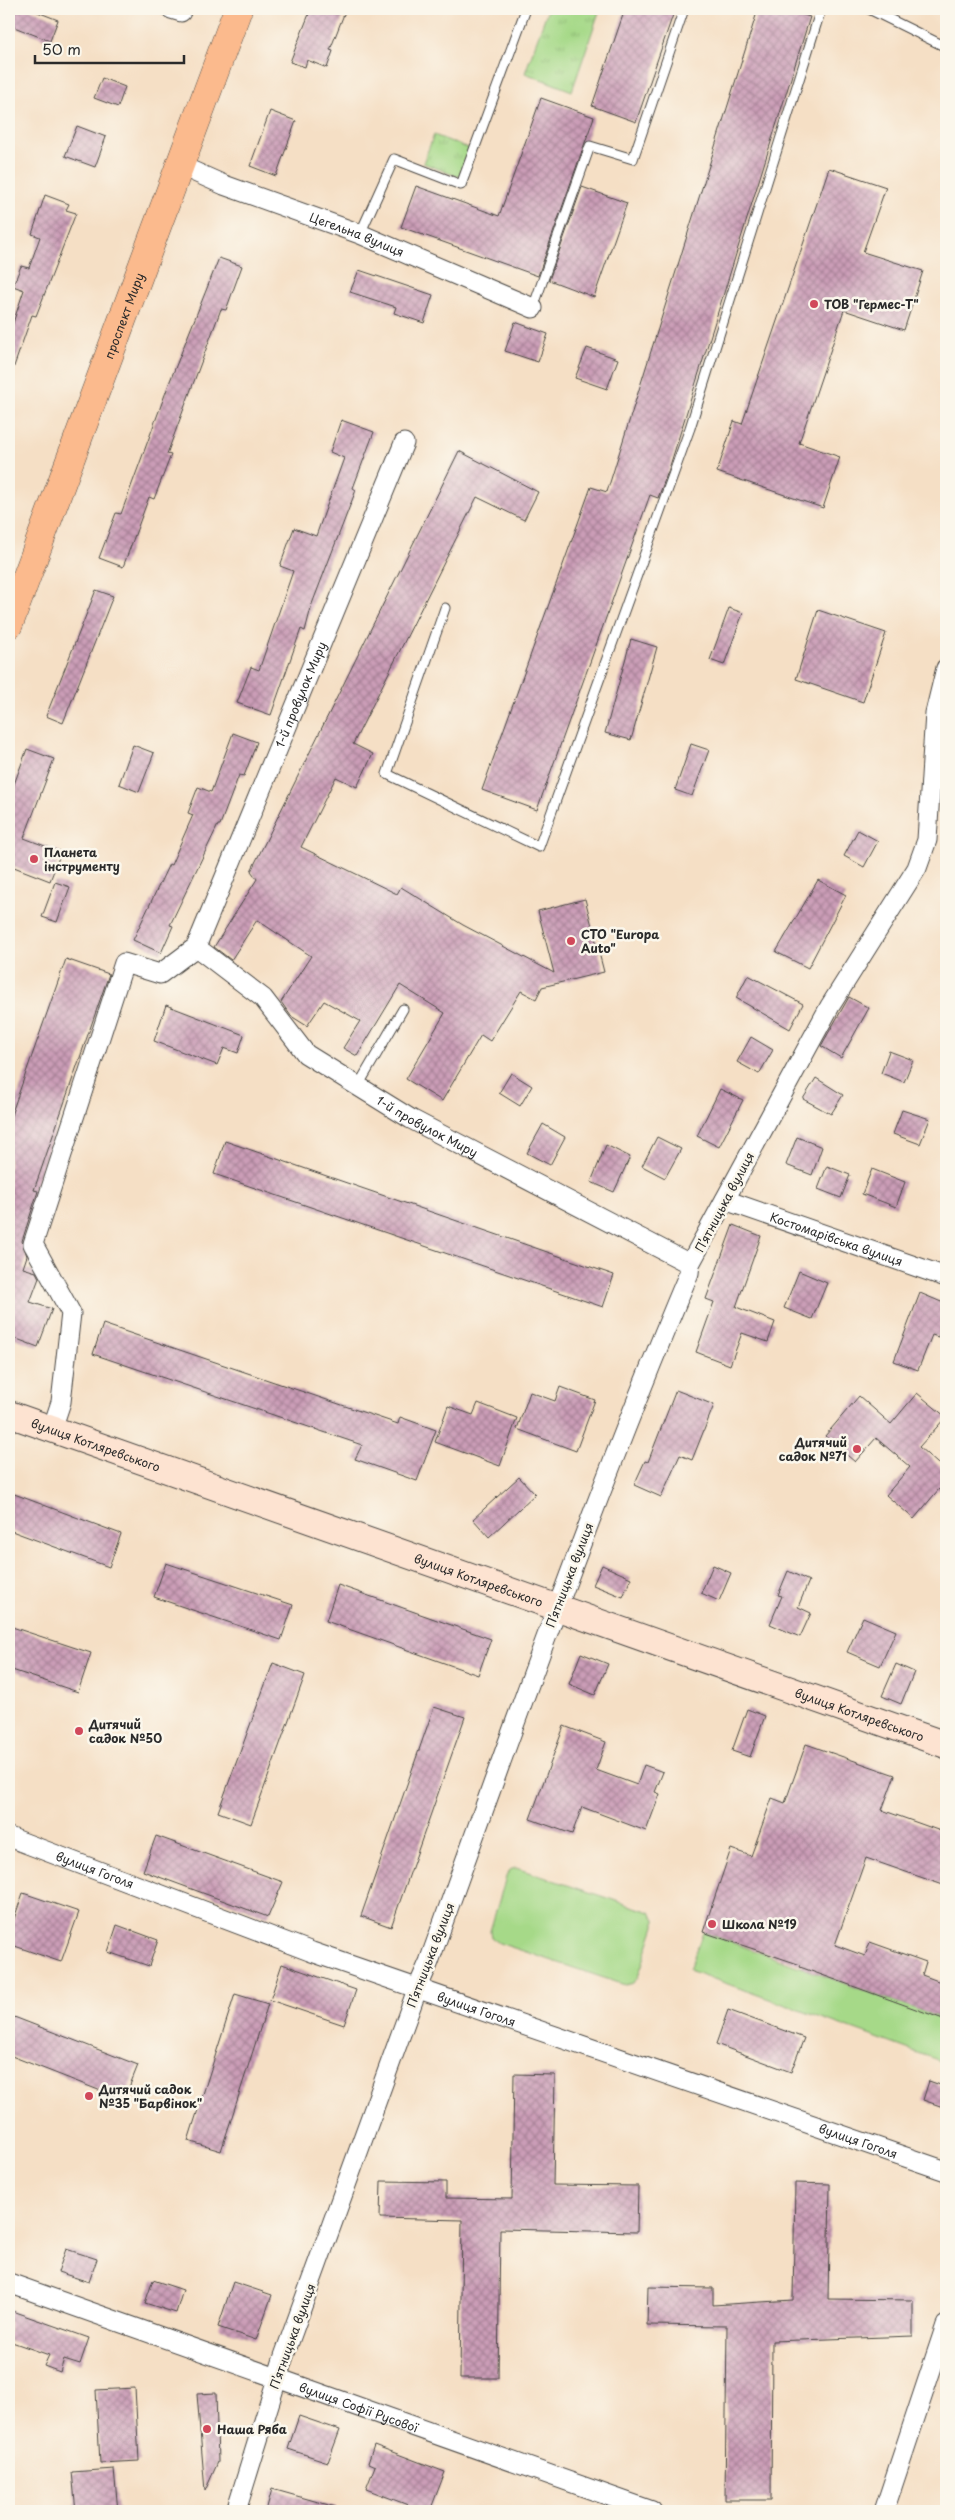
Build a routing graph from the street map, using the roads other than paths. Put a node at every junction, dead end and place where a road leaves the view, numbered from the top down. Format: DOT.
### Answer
graph roads {
  1 [pos="238,9"];
  2 [pos="526,9"];
  3 [pos="684,9"];
  4 [pos="821,9"];
  5 [pos="869,9"];
  6 [pos="946,47"];
  7 [pos="179,165"];
  8 [pos="360,234"];
  9 [pos="533,308"];
  10 [pos="404,443"];
  11 [pos="445,608"];
  12 [pos="9,624"];
  13 [pos="946,668"];
  14 [pos="196,947"];
  15 [pos="403,1009"];
  16 [pos="358,1086"];
  17 [pos="724,1200"];
  18 [pos="690,1264"];
  19 [pos="946,1277"];
  20 [pos="9,1414"];
  21 [pos="52,1429"];
  22 [pos="556,1606"];
  23 [pos="946,1745"];
  24 [pos="9,1837"];
  25 [pos="418,1987"];
  26 [pos="946,2171"];
  27 [pos="9,2283"];
  28 [pos="946,2326"];
  29 [pos="276,2378"];
  30 [pos="236,2511"];
  31 [pos="652,2511"];
  32 [pos="884,2511"];
  1 -- 7 [label="main road, проспект Миру"];
  2 -- 8 [label="lane"];
  3 -- 9 [label="lane"];
  4 -- 11 [label="lane"];
  5 -- 6 [label="lane"];
  7 -- 8 [label="street, Цегельна вулиця"];
  7 -- 12 [label="main road, проспект Миру"];
  8 -- 9 [label="street, Цегельна вулиця"];
  10 -- 14 [label="street, 1-й провулок Миру"];
  13 -- 17 [label="street, Пʼятницька вулиця"];
  14 -- 16 [label="street, 1-й провулок Миру"];
  14 -- 21 [label="street"];
  15 -- 16 [label="lane"];
  16 -- 18 [label="street, 1-й провулок Миру"];
  17 -- 18 [label="street, Пʼятницька вулиця"];
  17 -- 19 [label="street, Костомарівська вулиця"];
  18 -- 22 [label="street, Пʼятницька вулиця"];
  20 -- 21 [label="street, вулиця Котляревського"];
  21 -- 22 [label="street, вулиця Котляревського"];
  22 -- 23 [label="street, вулиця Котляревського"];
  22 -- 25 [label="street, Пʼятницька вулиця"];
  24 -- 25 [label="street, вулиця Гоголя"];
  25 -- 26 [label="street, вулиця Гоголя"];
  25 -- 29 [label="street, Пʼятницька вулиця"];
  27 -- 29 [label="street, вулиця Софії Русової"];
  28 -- 32 [label="street"];
  29 -- 30 [label="street, Пʼятницька вулиця"];
  29 -- 31 [label="street, вулиця Софії Русової"];
}
